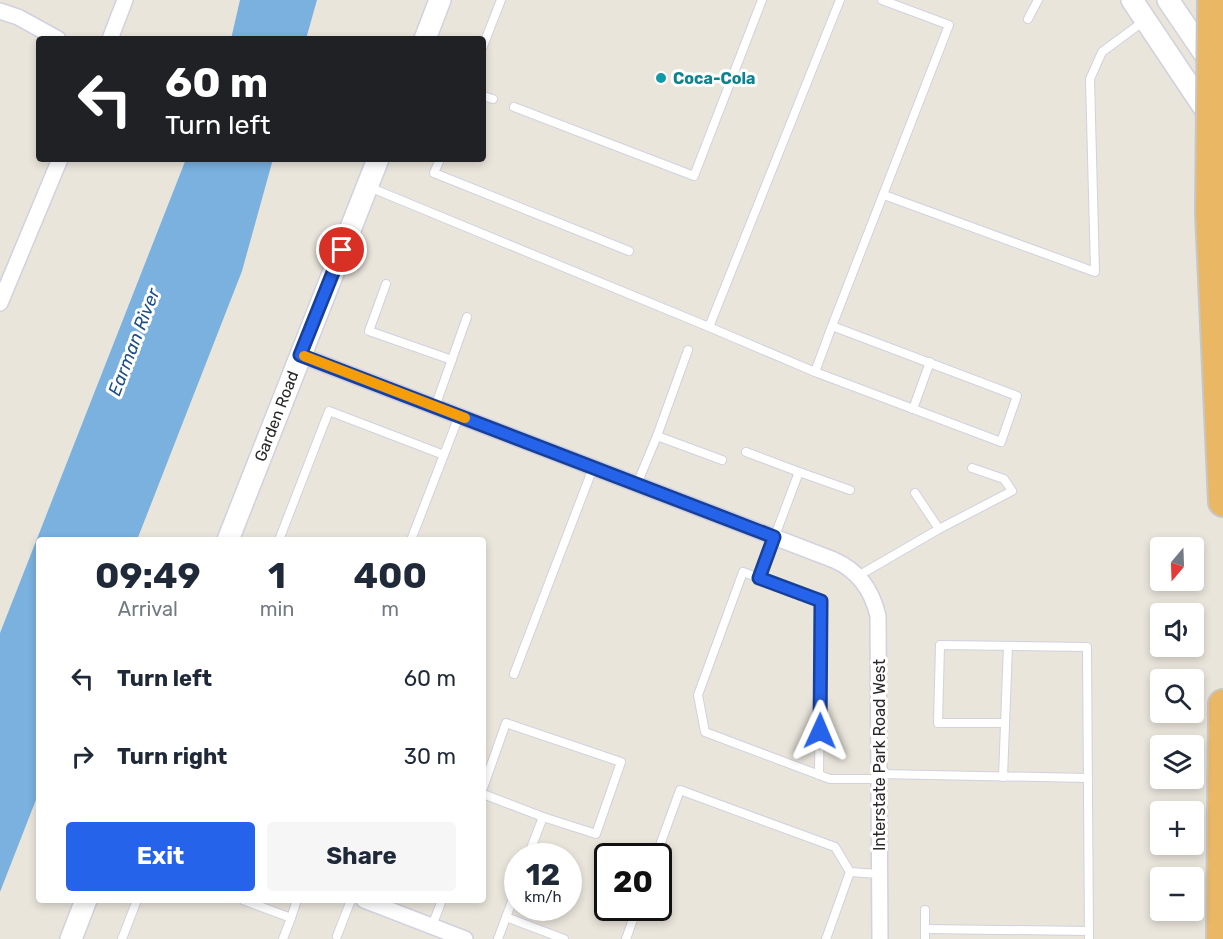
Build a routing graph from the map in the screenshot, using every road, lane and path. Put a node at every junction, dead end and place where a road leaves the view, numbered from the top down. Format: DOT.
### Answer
graph roads {
  1 [pos="126,0"];
  2 [pos="440,0"];
  3 [pos="501,0"];
  4 [pos="762,0"];
  5 [pos="840,0"];
  6 [pos="882,0"];
  7 [pos="1038,0"];
  8 [pos="1131,0"];
  9 [pos="1168,0"];
  10 [pos="1212,0"];
  11 [pos="0,11"];
  12 [pos="1028,19"];
  13 [pos="1145,20"];
  14 [pos="53,36"];
  15 [pos="111,36"];
  16 [pos="426,36"];
  17 [pos="486,38"];
  18 [pos="1223,81"];
  19 [pos="486,97"];
  20 [pos="493,99"];
  21 [pos="514,107"];
  22 [pos="1223,136"];
  23 [pos="59,162"];
  24 [pos="377,162"];
  25 [pos="439,162"];
  26 [pos="367,186"];
  27 [pos="884,195"];
  28 [pos="629,251"];
  29 [pos="386,284"];
  30 [pos="0,303"];
  31 [pos="468,317"];
  32 [pos="832,326"];
  33 [pos="709,327"];
  34 [pos="688,350"];
  35 [pos="300,355"];
  36 [pos="452,360"];
  37 [pos="930,362"];
  38 [pos="815,372"];
  39 [pos="435,407"];
  40 [pos="913,409"];
  41 [pos="459,416"];
  42 [pos="657,436"];
  43 [pos="746,452"];
  44 [pos="444,455"];
  45 [pos="722,460"];
  46 [pos="593,468"];
  47 [pos="972,468"];
  48 [pos="799,472"];
  49 [pos="637,484"];
  50 [pos="850,490"];
  51 [pos="915,493"];
  52 [pos="1223,502"];
  53 [pos="939,529"];
  54 [pos="229,537"];
  55 [pos="280,537"];
  56 [pos="412,537"];
  57 [pos="774,537"];
  58 [pos="858,576"];
  59 [pos="759,578"];
  60 [pos="1008,646"];
  61 [pos="514,674"];
  62 [pos="1223,704"];
  63 [pos="1005,723"];
  64 [pos="819,775"];
  65 [pos="879,777"];
  66 [pos="1003,777"];
  67 [pos="1088,778"];
  68 [pos="486,780"];
  69 [pos="486,795"];
  70 [pos="543,817"];
  71 [pos="533,843"];
  72 [pos="661,843"];
  73 [pos="850,872"];
  74 [pos="879,874"];
  75 [pos="85,903"];
  76 [pos="136,903"];
  77 [pos="251,903"];
  78 [pos="296,903"];
  79 [pos="350,903"];
  80 [pos="372,903"];
  81 [pos="441,903"];
  82 [pos="926,910"];
  83 [pos="291,918"];
  84 [pos="505,921"];
  85 [pos="517,921"];
  86 [pos="634,921"];
  87 [pos="432,926"];
  88 [pos="925,929"];
  89 [pos="1042,935"];
  90 [pos="1089,935"];
  91 [pos="337,937"];
  92 [pos="629,938"];
  93 [pos="71,939"];
  94 [pos="122,939"];
  95 [pos="283,939"];
  96 [pos="346,939"];
  97 [pos="465,939"];
  98 [pos="498,939"];
  99 [pos="564,939"];
  100 [pos="826,939"];
  101 [pos="880,939"];
  102 [pos="925,939"];
  103 [pos="1221,939"];
  1 -- 15 [label="street"];
  2 -- 16 [label="street"];
  3 -- 17 [label="lane"];
  4 -- 21 [label="lane"];
  5 -- 33 [label="lane"];
  6 -- 27 [label="lane"];
  7 -- 12 [label="lane"];
  8 -- 13 [label="street"];
  9 -- 18 [label="street"];
  10 -- 52 [label="highway, bridge"];
  11 -- 14 [label="street"];
  13 -- 22 [label="street"];
  13 -- 27 [label="lane"];
  19 -- 20 [label="lane"];
  23 -- 30 [label="street"];
  24 -- 26 [label="street, Garden Road"];
  25 -- 28 [label="lane"];
  26 -- 33 [label="lane"];
  26 -- 35 [label="street, Garden Road"];
  27 -- 32 [label="lane"];
  29 -- 36 [label="lane"];
  31 -- 36 [label="lane"];
  32 -- 37 [label="lane"];
  32 -- 38 [label="lane"];
  33 -- 38 [label="lane"];
  34 -- 42 [label="lane"];
  35 -- 39 [label="street"];
  35 -- 54 [label="street, Garden Road"];
  36 -- 39 [label="lane"];
  37 -- 40 [label="lane"];
  37 -- 40 [label="lane"];
  38 -- 40 [label="lane"];
  39 -- 41 [label="street"];
  41 -- 44 [label="lane"];
  41 -- 46 [label="street"];
  42 -- 45 [label="lane"];
  42 -- 49 [label="lane"];
  43 -- 48 [label="lane"];
  44 -- 55 [label="lane"];
  44 -- 56 [label="lane"];
  46 -- 49 [label="street"];
  46 -- 61 [label="lane"];
  47 -- 53 [label="lane"];
  48 -- 50 [label="lane"];
  48 -- 57 [label="lane"];
  49 -- 57 [label="street"];
  51 -- 53 [label="lane"];
  53 -- 58 [label="lane"];
  57 -- 58 [label="street"];
  57 -- 59 [label="lane"];
  58 -- 65 [label="street, Interstate Park Road West"];
  59 -- 64 [label="lane"];
  59 -- 64 [label="lane"];
  60 -- 63 [label="lane"];
  60 -- 63 [label="lane"];
  60 -- 67 [label="lane"];
  62 -- 103 [label="highway"];
  63 -- 66 [label="lane"];
  64 -- 65 [label="lane"];
  65 -- 66 [label="lane"];
  65 -- 74 [label="street, Interstate Park Road West"];
  66 -- 67 [label="lane"];
  67 -- 90 [label="lane"];
  68 -- 70 [label="lane"];
  69 -- 70 [label="lane"];
  70 -- 71 [label="lane"];
  72 -- 73 [label="lane"];
  73 -- 74 [label="lane"];
  73 -- 100 [label="lane"];
  74 -- 101 [label="street, Interstate Park Road West"];
  75 -- 93 [label="street"];
  76 -- 94 [label="lane"];
  77 -- 83 [label="lane"];
  78 -- 83 [label="lane"];
  79 -- 91 [label="lane"];
  80 -- 87 [label="street"];
  81 -- 87 [label="lane"];
  82 -- 88 [label="lane"];
  83 -- 95 [label="lane"];
  84 -- 98 [label="lane"];
  85 -- 99 [label="lane"];
  86 -- 92 [label="lane"];
  87 -- 97 [label="street"];
  88 -- 89 [label="lane"];
  88 -- 102 [label="lane"];
  89 -- 90 [label="lane"];
  91 -- 96 [label="lane"];
}
